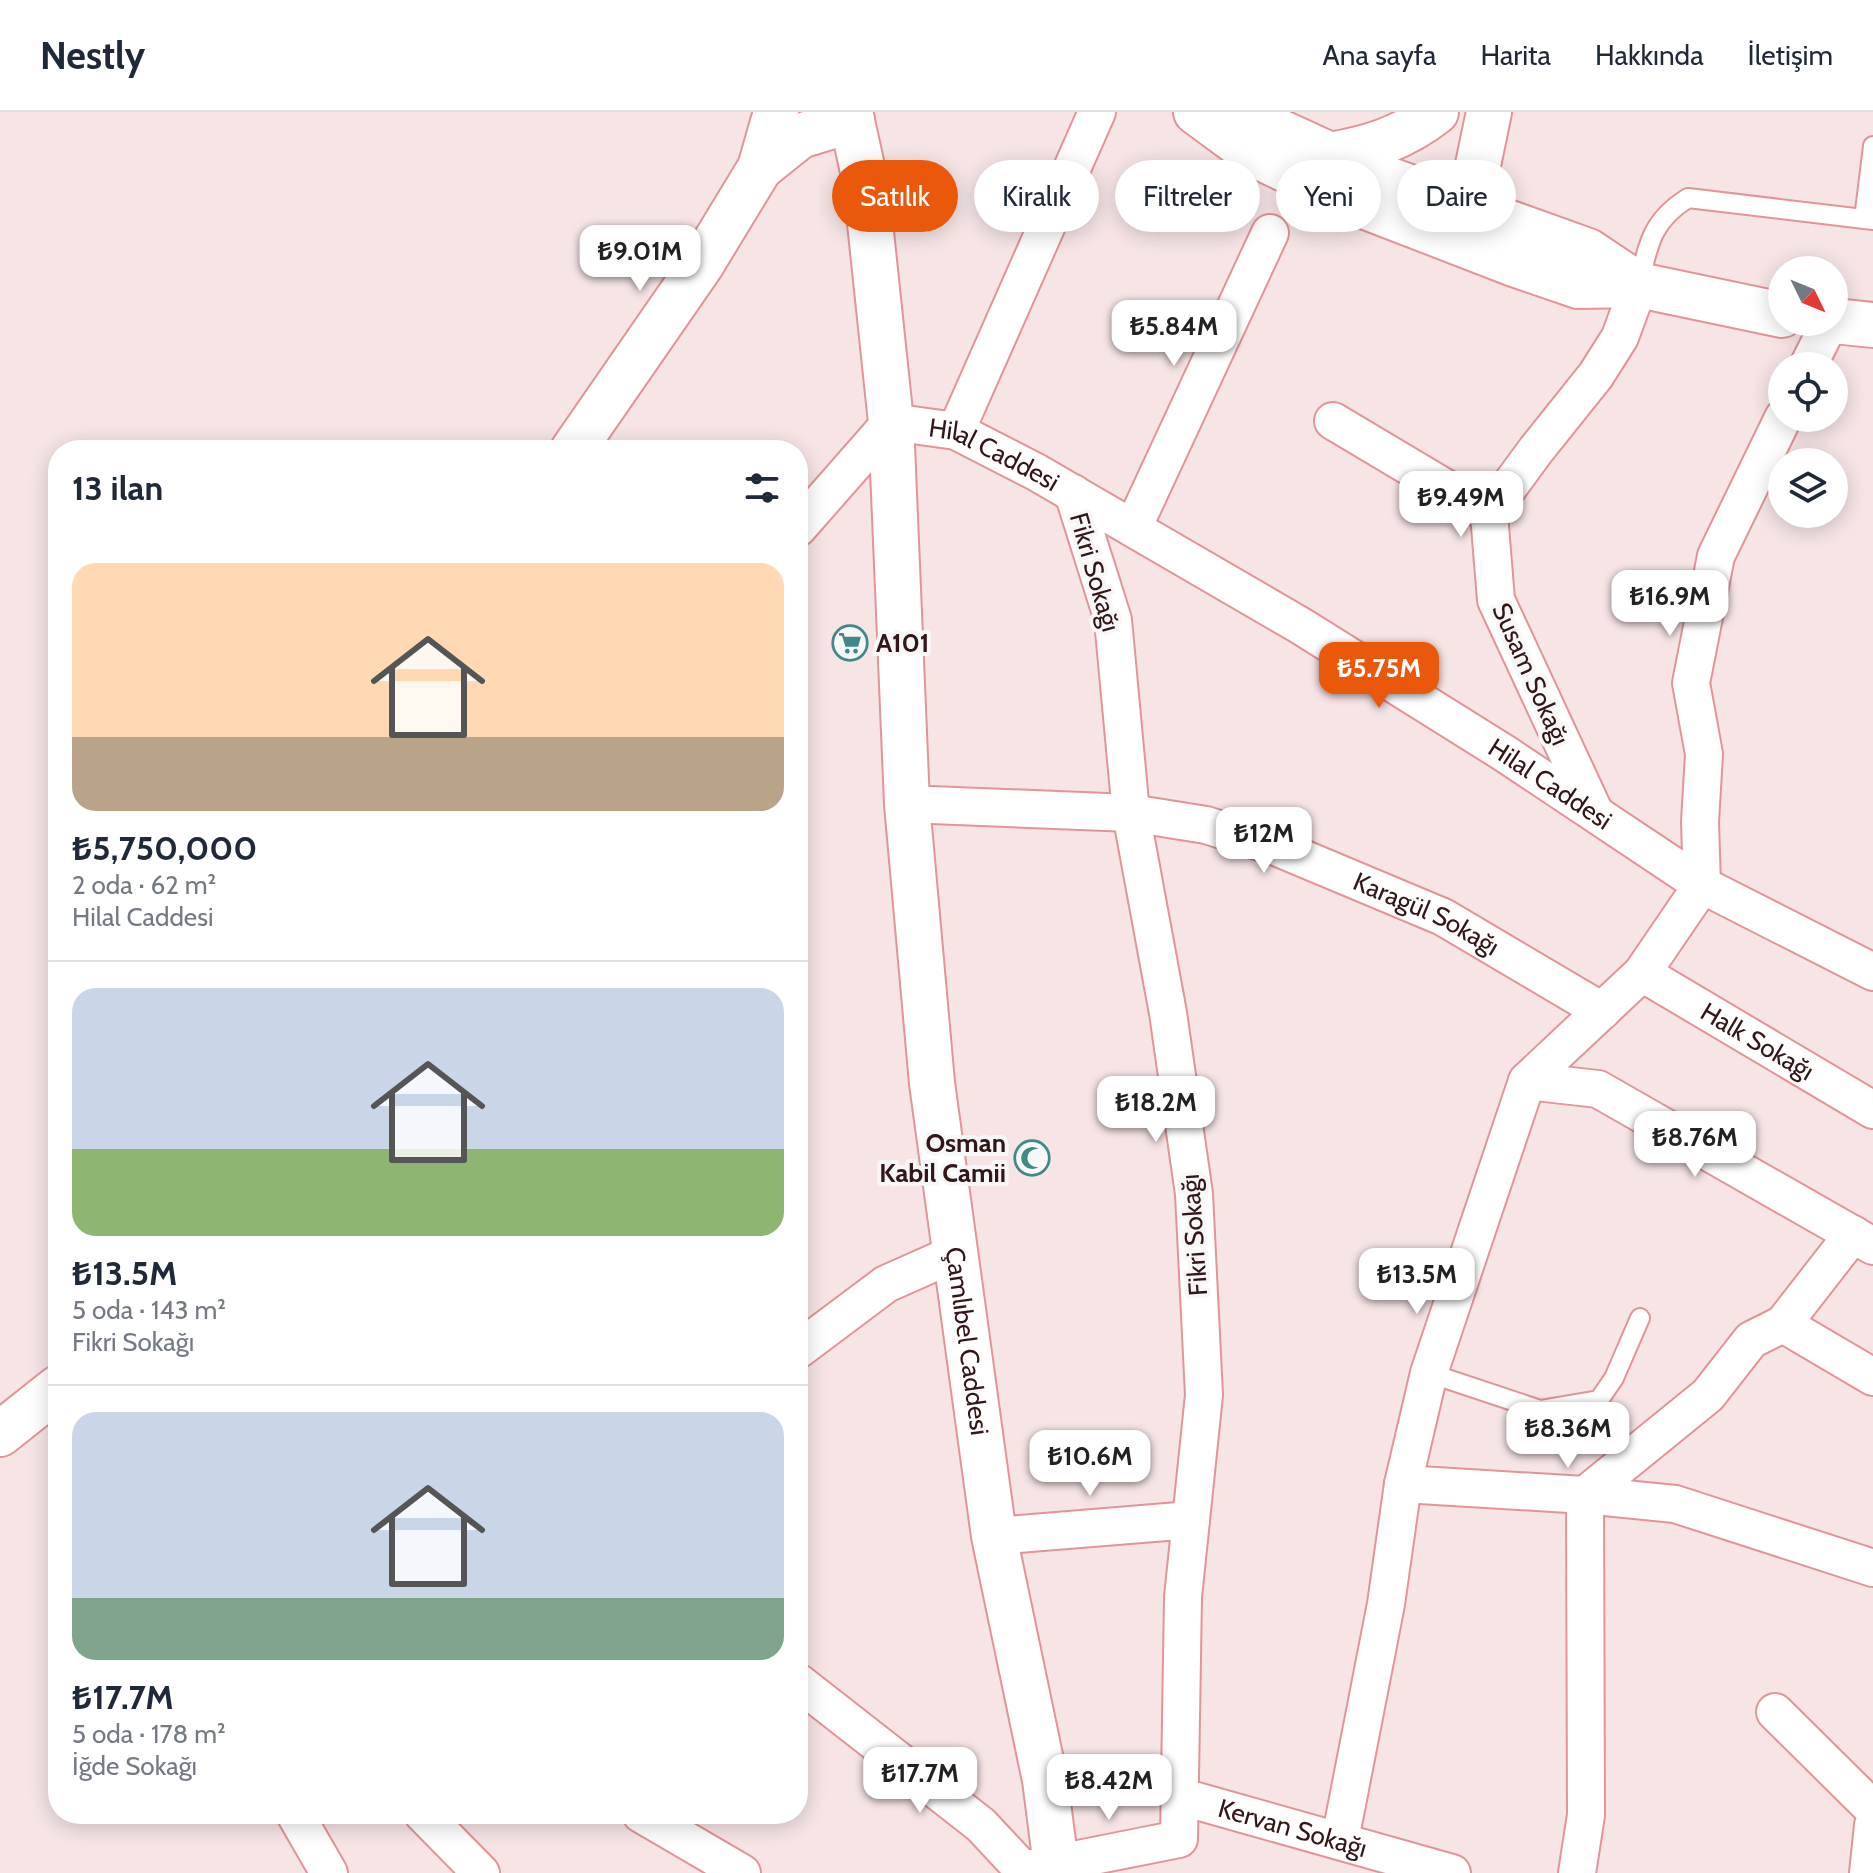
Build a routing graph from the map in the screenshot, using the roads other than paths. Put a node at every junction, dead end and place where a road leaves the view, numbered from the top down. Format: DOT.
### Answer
graph roads {
  1 [pos="776,112"];
  2 [pos="1097,112"];
  3 [pos="1196,112"];
  4 [pos="1212,112"];
  5 [pos="1436,112"];
  6 [pos="1464,112"];
  7 [pos="1489,112"];
  8 [pos="851,116"];
  9 [pos="1873,146"];
  10 [pos="1330,155"];
  11 [pos="1457,160"];
  12 [pos="1471,160"];
  13 [pos="760,168"];
  14 [pos="1397,192"];
  15 [pos="1397,211"];
  16 [pos="1868,220"];
  17 [pos="1472,232"];
  18 [pos="1270,233"];
  19 [pos="1639,285"];
  20 [pos="1768,312"];
  21 [pos="1848,323"];
  22 [pos="1873,325"];
  23 [pos="1333,421"];
  24 [pos="891,422"];
  25 [pos="956,431"];
  26 [pos="1776,432"];
  27 [pos="580,440"];
  28 [pos="1073,493"];
  29 [pos="1489,514"];
  30 [pos="808,517"];
  31 [pos="1133,528"];
  32 [pos="907,804"];
  33 [pos="1131,813"];
  34 [pos="1596,815"];
  35 [pos="1702,885"];
  36 [pos="1873,972"];
  37 [pos="1642,973"];
  38 [pos="1602,1011"];
  39 [pos="1527,1081"];
  40 [pos="1873,1110"];
  41 [pos="1863,1240"];
  42 [pos="956,1253"];
  43 [pos="1640,1318"];
  44 [pos="1783,1324"];
  45 [pos="808,1339"];
  46 [pos="1429,1373"];
  47 [pos="1873,1377"];
  48 [pos="48,1396"];
  49 [pos="0,1434"];
  50 [pos="1403,1484"];
  51 [pos="1585,1495"];
  52 [pos="1191,1520"];
  53 [pos="994,1536"];
  54 [pos="1873,1568"];
  55 [pos="808,1690"];
  56 [pos="1775,1712"];
  57 [pos="1179,1796"];
  58 [pos="1873,1809"];
  59 [pos="301,1824"];
  60 [pos="433,1824"];
  61 [pos="658,1824"];
  62 [pos="1873,1825"];
  63 [pos="1340,1840"];
  64 [pos="1178,1856"];
  65 [pos="1411,1867"];
  66 [pos="1056,1868"];
  67 [pos="329,1873"];
  68 [pos="481,1873"];
  69 [pos="742,1873"];
  70 [pos="1452,1873"];
  71 [pos="1577,1873"];
  72 [pos="1868,1873"];
  1 -- 13 [label="street"];
  2 -- 25 [label="street"];
  3 -- 15 [label="street"];
  4 -- 10 [label="street"];
  5 -- 10 [label="street"];
  6 -- 11 [label="street"];
  7 -- 12 [label="street"];
  8 -- 13 [label="street"];
  8 -- 24 [label="street, Çamlıbel Caddesi"];
  9 -- 16 [label="lane"];
  10 -- 14 [label="street"];
  13 -- 27 [label="street"];
  16 -- 19 [label="lane"];
  17 -- 19 [label="street"];
  18 -- 31 [label="street"];
  19 -- 20 [label="street"];
  19 -- 29 [label="street"];
  21 -- 22 [label="street"];
  23 -- 29 [label="street"];
  24 -- 25 [label="street, Hilal Caddesi"];
  24 -- 30 [label="street"];
  24 -- 32 [label="street, Çamlıbel Caddesi"];
  25 -- 28 [label="street, Hilal Caddesi"];
  26 -- 35 [label="street"];
  28 -- 31 [label="street, Hilal Caddesi"];
  28 -- 33 [label="street, Fikri Sokağı"];
  29 -- 34 [label="street, Susam Sokağı"];
  31 -- 34 [label="street, Hilal Caddesi"];
  32 -- 33 [label="street, Karagül Sokağı"];
  32 -- 42 [label="street, Çamlıbel Caddesi"];
  33 -- 38 [label="street, Karagül Sokağı"];
  33 -- 52 [label="street, Fikri Sokağı"];
  34 -- 35 [label="street, Hilal Caddesi"];
  35 -- 36 [label="street, Hilal Caddesi"];
  35 -- 37 [label="street"];
  37 -- 38 [label="street"];
  37 -- 40 [label="street, Halk Sokağı"];
  38 -- 39 [label="street"];
  39 -- 41 [label="street"];
  39 -- 46 [label="street"];
  41 -- 44 [label="street"];
  42 -- 45 [label="street"];
  42 -- 53 [label="street, Çamlıbel Caddesi"];
  43 -- 46 [label="lane"];
  44 -- 47 [label="street"];
  44 -- 51 [label="street"];
  46 -- 50 [label="street"];
  48 -- 49 [label="street"];
  50 -- 51 [label="street"];
  50 -- 63 [label="street"];
  51 -- 54 [label="street"];
  51 -- 71 [label="street"];
  52 -- 53 [label="street"];
  52 -- 57 [label="street, Fikri Sokağı"];
  53 -- 66 [label="street, Çamlıbel Caddesi"];
  55 -- 66 [label="street"];
  56 -- 58 [label="street"];
  57 -- 63 [label="street, Kervan Sokağı"];
  57 -- 64 [label="street, Fikri Sokağı"];
  59 -- 67 [label="street"];
  60 -- 68 [label="street"];
  61 -- 69 [label="street"];
  62 -- 72 [label="street"];
  63 -- 65 [label="street, Kervan Sokağı"];
  64 -- 66 [label="street"];
  65 -- 70 [label="street, Kervan Sokağı"];
}
